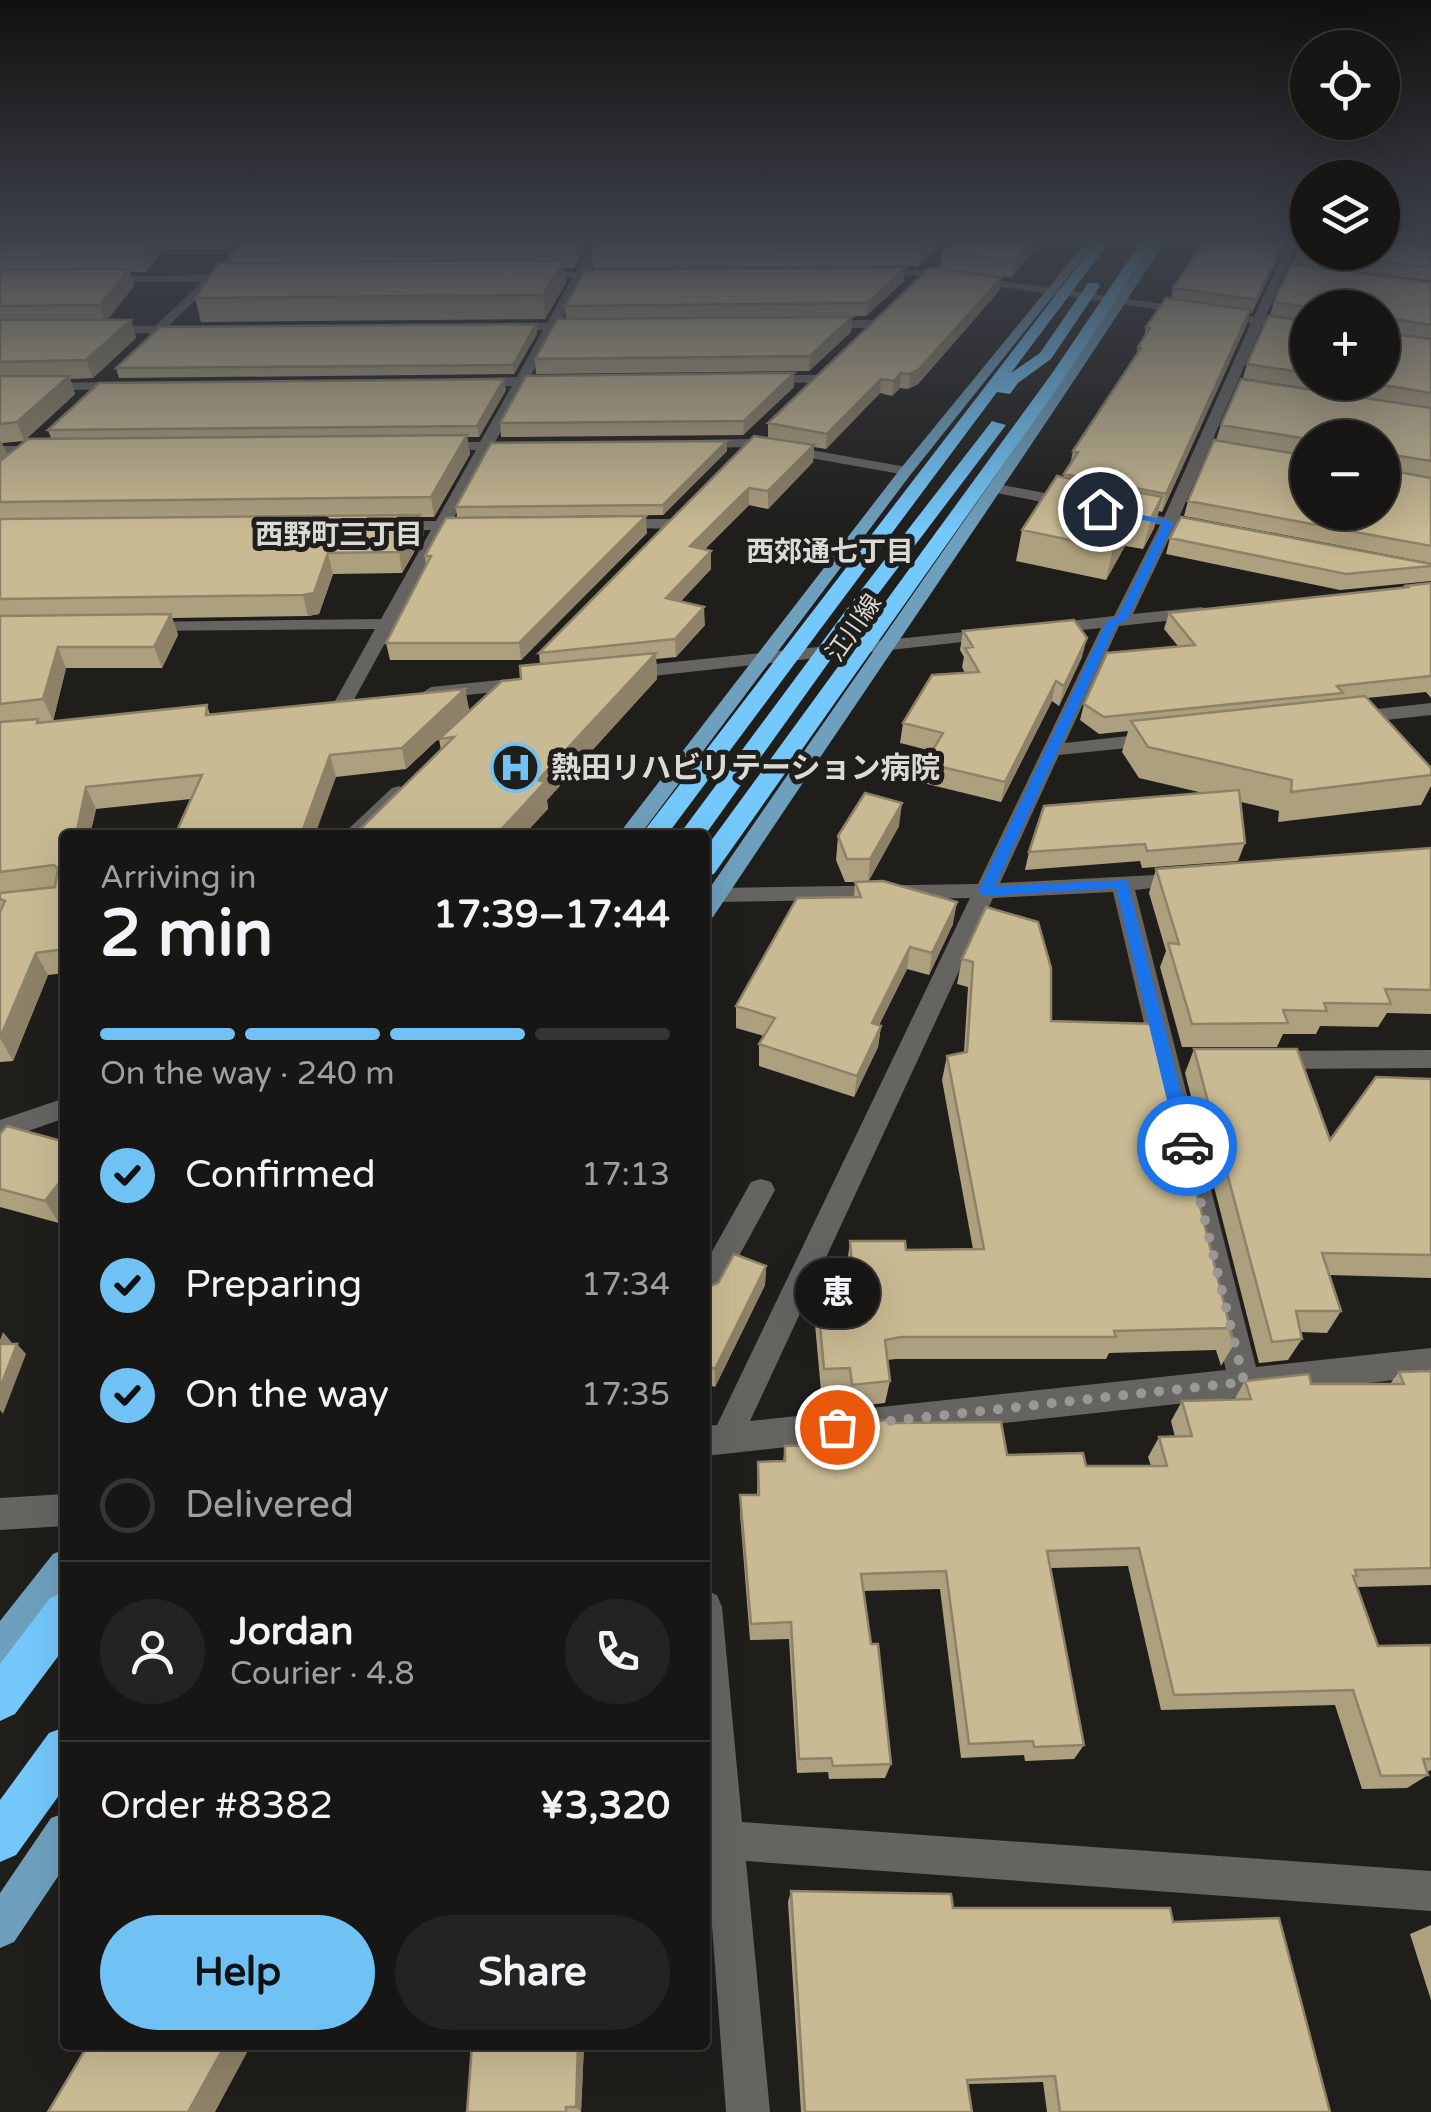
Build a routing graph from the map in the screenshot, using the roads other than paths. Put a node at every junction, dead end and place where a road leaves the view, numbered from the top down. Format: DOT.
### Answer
graph roads {
  1 [pos="152,336"];
  2 [pos="547,336"];
  3 [pos="860,336"];
  4 [pos="1015,336"];
  5 [pos="1031,336"];
  6 [pos="1059,336"];
  7 [pos="1084,336"];
  8 [pos="1100,336"];
  9 [pos="1251,336"];
  10 [pos="858,338"];
  11 [pos="146,341"];
  12 [pos="829,365"];
  13 [pos="110,374"];
  14 [pos="1059,374"];
  15 [pos="815,379"];
  16 [pos="737,380"];
  17 [pos="562,381"];
  18 [pos="446,382"];
  19 [pos="523,382"];
  20 [pos="1230,384"];
  21 [pos="156,385"];
  22 [pos="98,386"];
  23 [pos="0,387"];
  24 [pos="1248,387"];
  25 [pos="802,392"];
  26 [pos="84,398"];
  27 [pos="762,430"];
  28 [pos="43,437"];
  29 [pos="749,443"];
  30 [pos="674,444"];
  31 [pos="543,445"];
  32 [pos="427,446"];
  33 [pos="487,446"];
  34 [pos="1202,446"];
  35 [pos="1219,449"];
  36 [pos="0,450"];
  37 [pos="29,450"];
  38 [pos="69,450"];
  39 [pos="736,457"];
  40 [pos="10,468"];
  41 [pos="906,471"];
  42 [pos="997,489"];
  43 [pos="1093,508"];
  44 [pos="683,510"];
  45 [pos="1112,511"];
  46 [pos="1169,522"];
  47 [pos="594,524"];
  48 [pos="670,524"];
  49 [pos="499,525"];
  50 [pos="365,526"];
  51 [pos="442,526"];
  52 [pos="1225,533"];
  53 [pos="657,537"];
  54 [pos="1218,611"];
  55 [pos="801,612"];
  56 [pos="1117,621"];
  57 [pos="387,624"];
  58 [pos="116,627"];
  59 [pos="883,647"];
  60 [pos="763,659"];
  61 [pos="608,675"];
  62 [pos="519,678"];
  63 [pos="551,681"];
  64 [pos="419,694"];
  65 [pos="344,701"];
  66 [pos="1431,708"];
  67 [pos="483,712"];
  68 [pos="1328,720"];
  69 [pos="1170,737"];
  70 [pos="1052,750"];
  71 [pos="411,780"];
  72 [pos="358,830"];
  73 [pos="633,830"];
  74 [pos="658,830"];
  75 [pos="696,830"];
  76 [pos="710,861"];
  77 [pos="1200,877"];
  78 [pos="1122,883"];
  79 [pos="985,891"];
  80 [pos="711,904"];
  81 [pos="1431,1059"];
  82 [pos="1242,1060"];
  83 [pos="60,1110"];
  84 [pos="0,1130"];
  85 [pos="761,1190"];
  86 [pos="710,1282"];
  87 [pos="1431,1362"];
  88 [pos="1244,1382"];
  89 [pos="716,1440"];
  90 [pos="60,1510"];
  91 [pos="0,1514"];
  92 [pos="60,1572"];
  93 [pos="60,1620"];
  94 [pos="0,1649"];
  95 [pos="710,1665"];
  96 [pos="0,1699"];
  97 [pos="60,1756"];
  98 [pos="0,1839"];
  99 [pos="60,1839"];
  100 [pos="725,1840"];
  101 [pos="1431,1891"];
  102 [pos="0,1928"];
  103 [pos="748,2112"];
  1 -- 11 [label="street"];
  2 -- 19 [label="street"];
  3 -- 10 [label="street"];
  4 -- 41 [label="main road, 江川線"];
  5 -- 74 [label="highway"];
  6 -- 55 [label="highway"];
  7 -- 14 [label="highway"];
  8 -- 42 [label="main road, 江川線"];
  9 -- 20 [label="street"];
  12 -- 15 [label="street"];
  13 -- 22 [label="street"];
  14 -- 75 [label="highway"];
  14 -- 76 [label="highway"];
  15 -- 16 [label="street"];
  15 -- 25 [label="street"];
  17 -- 19 [label="street"];
  18 -- 19 [label="street"];
  19 -- 33 [label="street"];
  20 -- 24 [label="street"];
  20 -- 34 [label="street"];
  21 -- 22 [label="street"];
  22 -- 23 [label="street"];
  22 -- 26 [label="street"];
  27 -- 29 [label="street"];
  28 -- 37 [label="street"];
  29 -- 30 [label="street"];
  29 -- 39 [label="street"];
  29 -- 41 [label="street"];
  31 -- 33 [label="street"];
  32 -- 33 [label="street"];
  33 -- 51 [label="street"];
  34 -- 35 [label="street"];
  34 -- 46 [label="street"];
  36 -- 37 [label="street"];
  37 -- 38 [label="street"];
  37 -- 40 [label="street"];
  41 -- 55 [label="main road, 江川線"];
  42 -- 43 [label="street"];
  42 -- 59 [label="main road, 江川線"];
  44 -- 48 [label="street"];
  45 -- 46 [label="street"];
  46 -- 52 [label="street"];
  46 -- 56 [label="street"];
  47 -- 48 [label="street"];
  48 -- 53 [label="street"];
  49 -- 51 [label="street"];
  50 -- 51 [label="street"];
  51 -- 57 [label="street"];
  54 -- 56 [label="street"];
  55 -- 60 [label="main road, 江川線"];
  56 -- 59 [label="street"];
  56 -- 70 [label="street"];
  57 -- 58 [label="street"];
  57 -- 65 [label="street"];
  59 -- 60 [label="street"];
  59 -- 80 [label="main road, 江川線"];
  60 -- 61 [label="street"];
  60 -- 73 [label="main road, 江川線"];
  62 -- 63 [label="street"];
  62 -- 64 [label="street"];
  62 -- 67 [label="street"];
  66 -- 68 [label="street"];
  69 -- 70 [label="street"];
  70 -- 79 [label="street"];
  71 -- 72 [label="street"];
  77 -- 78 [label="street"];
  78 -- 79 [label="street"];
  78 -- 88 [label="street"];
  79 -- 80 [label="street"];
  79 -- 89 [label="street"];
  81 -- 82 [label="street"];
  83 -- 84 [label="street"];
  85 -- 86 [label="street"];
  87 -- 88 [label="street"];
  88 -- 89 [label="street"];
  90 -- 91 [label="street"];
  92 -- 94 [label="main road"];
  93 -- 96 [label="highway"];
  95 -- 100 [label="street"];
  97 -- 98 [label="highway"];
  99 -- 102 [label="main road"];
  100 -- 101 [label="street"];
  100 -- 103 [label="street"];
}
